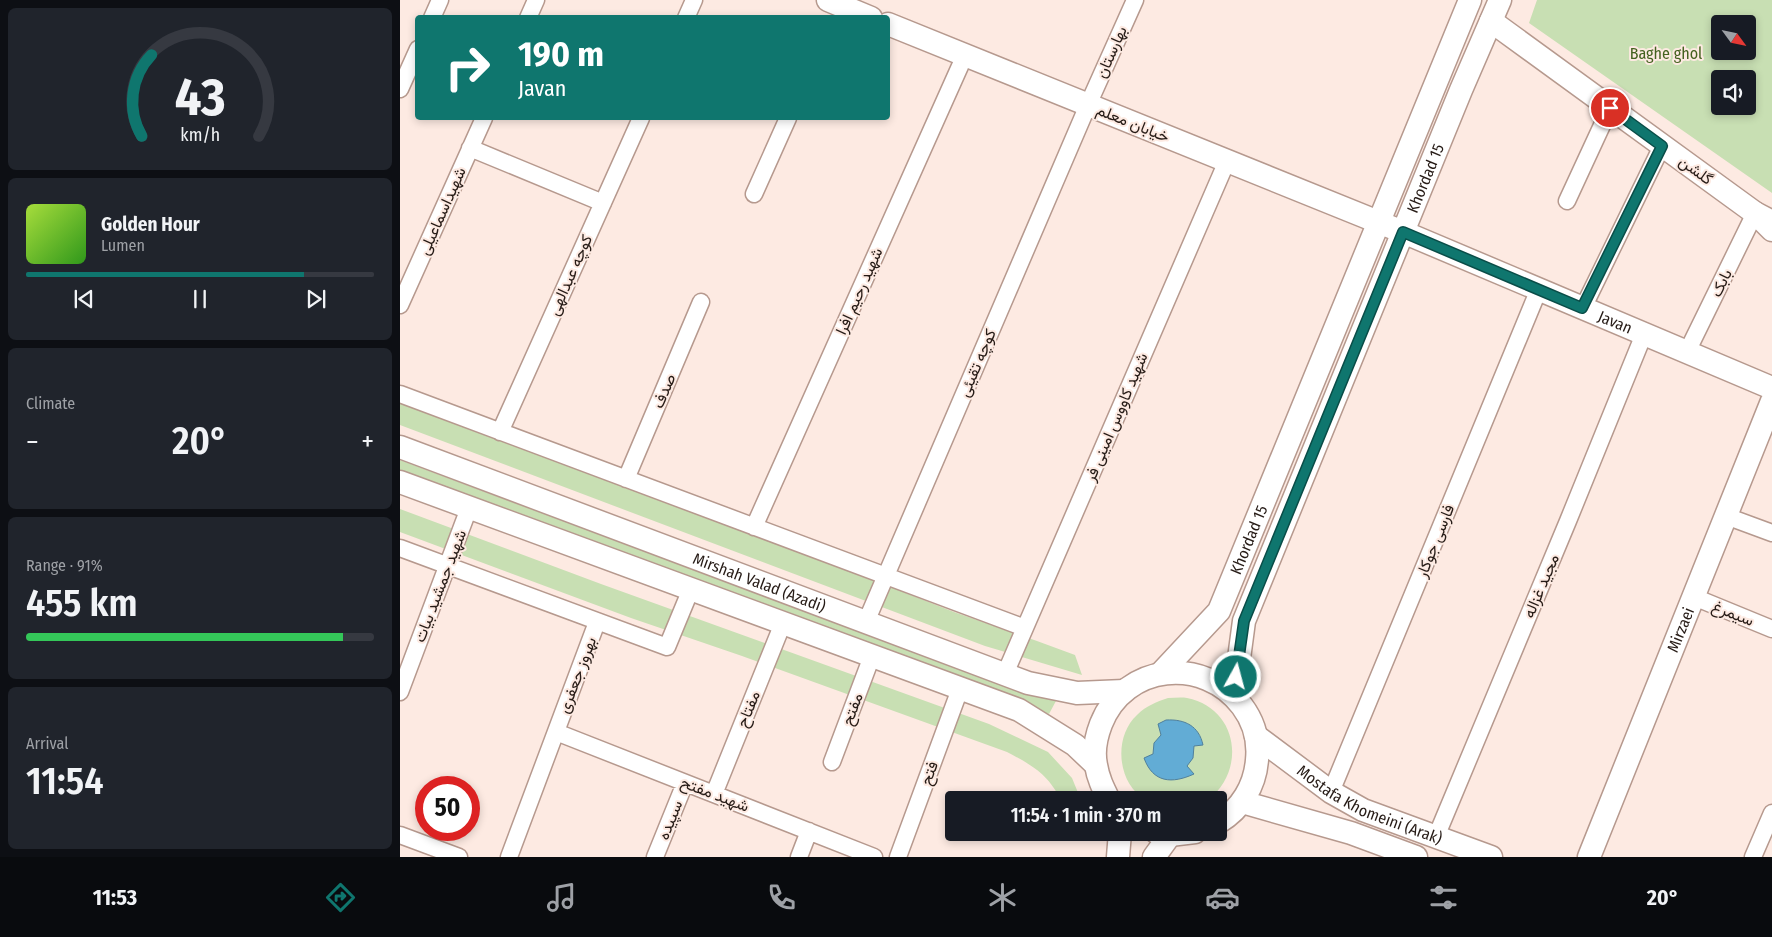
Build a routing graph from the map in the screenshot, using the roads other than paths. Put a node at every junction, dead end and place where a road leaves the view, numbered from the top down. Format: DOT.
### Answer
graph roads {
  1 [pos="440,0"];
  2 [pos="536,0"];
  3 [pos="694,0"];
  4 [pos="1135,0"];
  5 [pos="1470,0"];
  6 [pos="1500,0"];
  7 [pos="833,7"];
  8 [pos="433,15"];
  9 [pos="529,15"];
  10 [pos="687,15"];
  11 [pos="861,15"];
  12 [pos="1492,21"];
  13 [pos="890,25"];
  14 [pos="965,55"];
  15 [pos="415,56"];
  16 [pos="400,89"];
  17 [pos="1088,105"];
  18 [pos="1610,108"];
  19 [pos="483,120"];
  20 [pos="640,120"];
  21 [pos="787,120"];
  22 [pos="1662,146"];
  23 [pos="470,148"];
  24 [pos="1227,161"];
  25 [pos="754,194"];
  26 [pos="1567,201"];
  27 [pos="603,202"];
  28 [pos="1763,217"];
  29 [pos="1378,222"];
  30 [pos="1772,230"];
  31 [pos="1403,232"];
  32 [pos="1539,289"];
  33 [pos="702,302"];
  34 [pos="400,305"];
  35 [pos="1582,308"];
  36 [pos="1644,334"];
  37 [pos="1687,352"];
  38 [pos="1772,388"];
  39 [pos="400,394"];
  40 [pos="1772,402"];
  41 [pos="500,432"];
  42 [pos="400,447"];
  43 [pos="626,479"];
  44 [pos="400,482"];
  45 [pos="469,508"];
  46 [pos="1726,516"];
  47 [pos="754,527"];
  48 [pos="1772,533"];
  49 [pos="400,548"];
  50 [pos="448,565"];
  51 [pos="886,576"];
  52 [pos="691,589"];
  53 [pos="1694,597"];
  54 [pos="597,622"];
  55 [pos="866,622"];
  56 [pos="783,623"];
  57 [pos="1025,628"];
  58 [pos="1772,629"];
  59 [pos="872,656"];
  60 [pos="1161,673"];
  61 [pos="1005,674"];
  62 [pos="960,688"];
  63 [pos="1124,691"];
  64 [pos="400,692"];
  65 [pos="1234,696"];
  66 [pos="556,732"];
  67 [pos="1256,736"];
  68 [pos="832,762"];
  69 [pos="1095,764"];
  70 [pos="685,783"];
  71 [pos="1104,791"];
  72 [pos="1331,792"];
  73 [pos="714,794"];
  74 [pos="1242,802"];
  75 [pos="1772,813"];
  76 [pos="1227,818"];
  77 [pos="809,831"];
  78 [pos="400,835"];
  79 [pos="1436,837"];
  80 [pos="1119,841"];
  81 [pos="1160,841"];
  82 [pos="459,857"];
  83 [pos="509,857"];
  84 [pos="655,857"];
  85 [pos="799,857"];
  86 [pos="874,857"];
  87 [pos="898,857"];
  88 [pos="1118,857"];
  89 [pos="1154,857"];
  90 [pos="1416,857"];
  91 [pos="1491,857"];
  92 [pos="1589,857"];
  93 [pos="1753,857"];
  1 -- 8 [label="street"];
  2 -- 9 [label="street"];
  3 -- 10 [label="street"];
  4 -- 17 [label="street, بهارستان"];
  5 -- 29 [label="main road, Khordad 15"];
  6 -- 12 [label="main road, Khordad 15"];
  7 -- 11 [label="main road"];
  12 -- 18 [label="main road, گلشن"];
  12 -- 31 [label="main road, Khordad 15"];
  13 -- 14 [label="main road, خیابان معلم"];
  14 -- 17 [label="main road, خیابان معلم"];
  14 -- 47 [label="street, شهید رحیم افرا"];
  15 -- 16 [label="street"];
  17 -- 24 [label="main road, خیابان معلم"];
  17 -- 51 [label="street, کوچه تقیئی"];
  18 -- 22 [label="main road, گلشن"];
  18 -- 26 [label="street"];
  19 -- 23 [label="street, شهیداسماعیلی"];
  20 -- 27 [label="street, کوچه عبدالهی"];
  21 -- 25 [label="street"];
  22 -- 28 [label="main road, گلشن"];
  22 -- 35 [label="street"];
  23 -- 27 [label="street"];
  23 -- 34 [label="street, شهیداسماعیلی"];
  24 -- 29 [label="main road, خیابان معلم"];
  24 -- 57 [label="street, شهید کاووس امینی فر"];
  27 -- 41 [label="street, کوچه عبدالهی"];
  28 -- 30 [label="main road, گلشن"];
  28 -- 37 [label="street, بابک"];
  29 -- 31 [label="main road, خیابان معلم"];
  29 -- 60 [label="main road, Khordad 15"];
  31 -- 32 [label="main road, Javan"];
  31 -- 65 [label="main road, Khordad 15"];
  32 -- 35 [label="main road, Javan"];
  32 -- 72 [label="street, فارسی جوکار"];
  33 -- 43 [label="street, صدف"];
  35 -- 36 [label="main road, Javan"];
  36 -- 37 [label="main road, Javan"];
  36 -- 79 [label="street, مجید غزاله"];
  37 -- 38 [label="main road, Javan"];
  39 -- 41 [label="street"];
  40 -- 46 [label="main road, Mirzaei"];
  41 -- 43 [label="street"];
  42 -- 55 [label="main road, Mirshah Valad (Azadi)"];
  43 -- 47 [label="street"];
  44 -- 45 [label="main road, Mirshah Valad (Azadi)"];
  45 -- 50 [label="street, شهید جمشید بیات"];
  45 -- 52 [label="main road, Mirshah Valad (Azadi)"];
  46 -- 48 [label="street"];
  46 -- 53 [label="main road, Mirzaei"];
  47 -- 51 [label="street"];
  49 -- 50 [label="street"];
  50 -- 54 [label="street"];
  50 -- 64 [label="street, شهید جمشید بیات"];
  51 -- 55 [label="street, کوچه تقیئی"];
  51 -- 57 [label="street"];
  52 -- 54 [label="street, بهروز جعفری"];
  52 -- 56 [label="main road, Mirshah Valad (Azadi)"];
  53 -- 58 [label="street, سیمرغ"];
  53 -- 92 [label="main road, Mirzaei"];
  54 -- 66 [label="street, بهروز جعفری"];
  55 -- 61 [label="main road, Mirshah Valad (Azadi)"];
  56 -- 59 [label="main road, Mirshah Valad (Azadi)"];
  56 -- 73 [label="street, مفتاح"];
  57 -- 61 [label="street, شهید کاووس امینی فر"];
  59 -- 62 [label="main road, Mirshah Valad (Azadi)"];
  59 -- 68 [label="street, مفتح"];
  60 -- 63 [label="main road"];
  60 -- 65 [label="main road"];
  61 -- 63 [label="main road, Mirshah Valad (Azadi)"];
  62 -- 69 [label="main road, Mirshah Valad (Azadi)"];
  62 -- 87 [label="street, فتح"];
  63 -- 69 [label="main road"];
  65 -- 67 [label="main road"];
  66 -- 70 [label="street, شهید مفتح"];
  66 -- 83 [label="street, بهروز جعفری"];
  67 -- 72 [label="main road, Mostafa Khomeini (Arak)"];
  67 -- 74 [label="main road"];
  69 -- 71 [label="main road"];
  70 -- 73 [label="street, شهید مفتح"];
  70 -- 84 [label="street, سپیده"];
  72 -- 79 [label="main road, Mostafa Khomeini (Arak)"];
  73 -- 77 [label="street, شهید مفتح"];
  74 -- 76 [label="main road"];
  74 -- 90 [label="main road, Mostafa Khomeini (Arak)"];
  75 -- 93 [label="street"];
  77 -- 85 [label="street"];
  77 -- 86 [label="street, شهید مفتح"];
  78 -- 82 [label="street"];
  79 -- 91 [label="main road, Mostafa Khomeini (Arak)"];
  80 -- 88 [label="main road"];
  81 -- 89 [label="main road"];
}
